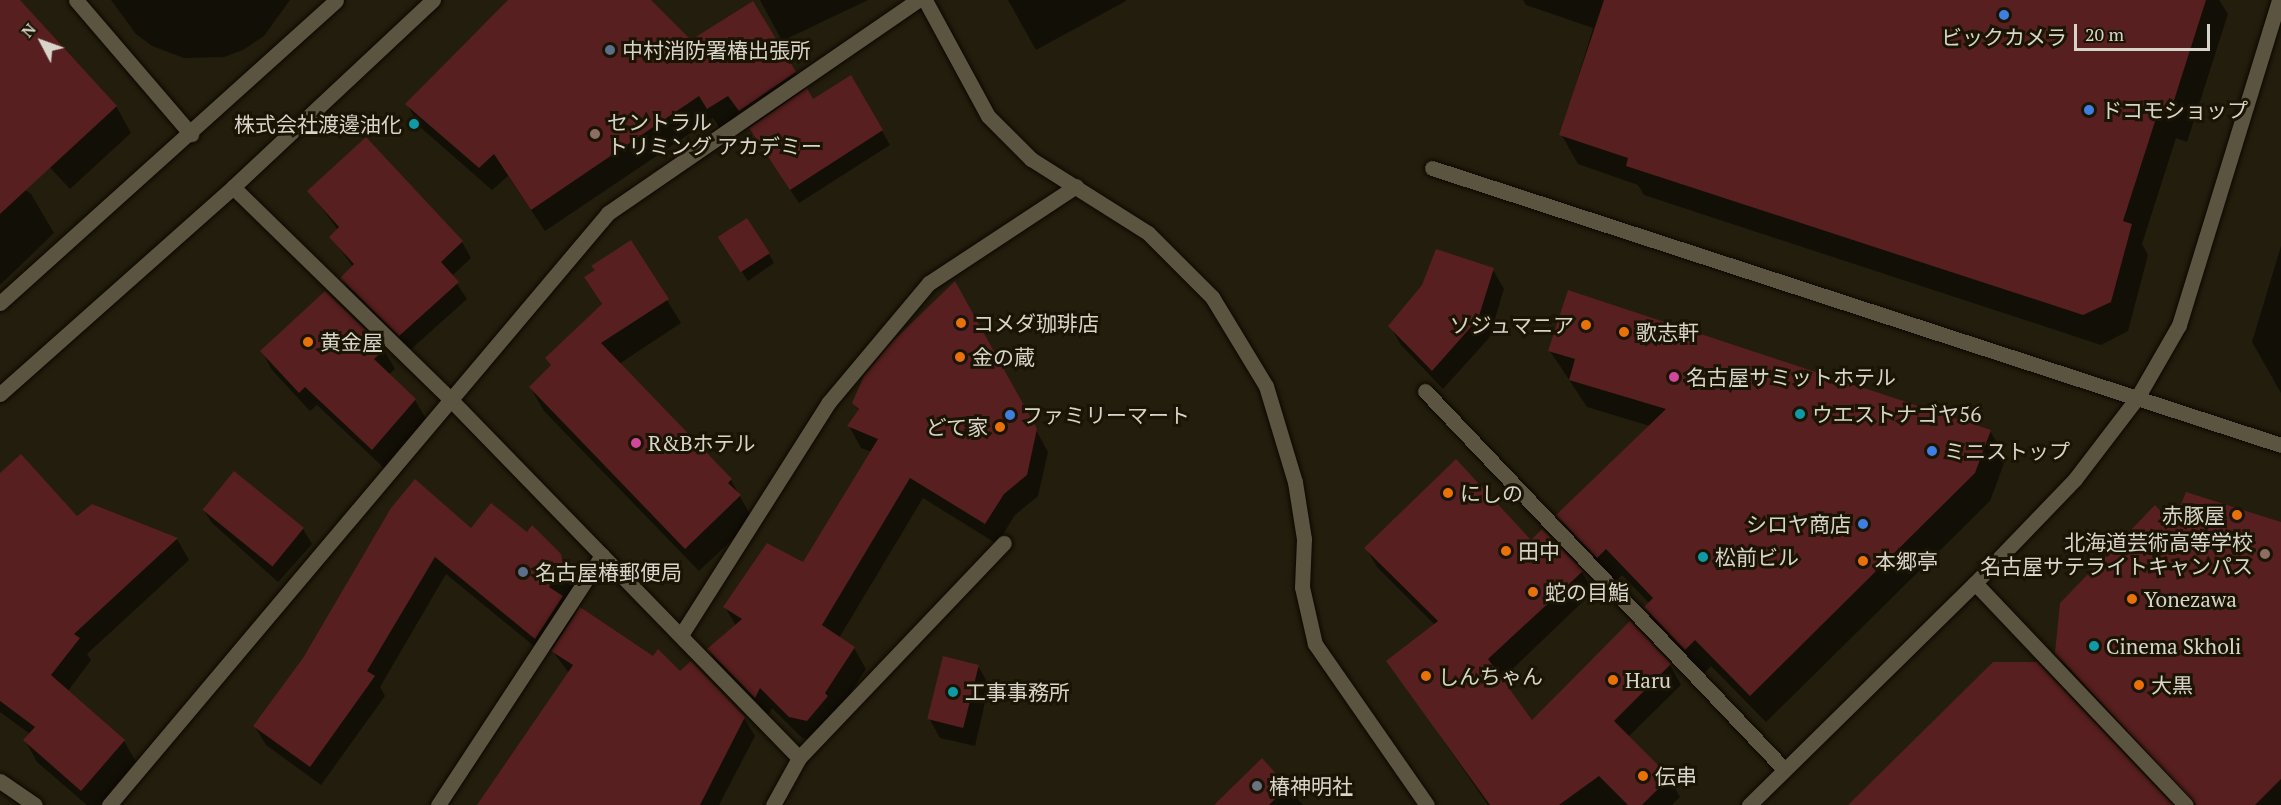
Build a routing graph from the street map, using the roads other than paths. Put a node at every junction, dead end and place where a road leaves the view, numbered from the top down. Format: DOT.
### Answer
graph roads {
  1 [pos="76,0"];
  2 [pos="336,0"];
  3 [pos="433,0"];
  4 [pos="918,0"];
  5 [pos="925,0"];
  6 [pos="2279,0"];
  7 [pos="191,134"];
  8 [pos="1432,168"];
  9 [pos="1076,186"];
  10 [pos="233,187"];
  11 [pos="0,303"];
  12 [pos="1425,391"];
  13 [pos="0,394"];
  14 [pos="2137,398"];
  15 [pos="451,400"];
  16 [pos="2281,445"];
  17 [pos="1004,543"];
  18 [pos="602,555"];
  19 [pos="1975,583"];
  20 [pos="681,635"];
  21 [pos="799,758"];
  22 [pos="1784,769"];
  23 [pos="0,781"];
  24 [pos="35,805"];
  25 [pos="109,805"];
  26 [pos="438,805"];
  27 [pos="773,805"];
  28 [pos="1427,805"];
  29 [pos="1749,805"];
  30 [pos="2186,805"];
  1 -- 7 [label="street"];
  2 -- 7 [label="street"];
  3 -- 10 [label="street"];
  4 -- 15 [label="street"];
  5 -- 9 [label="street"];
  6 -- 14 [label="street"];
  7 -- 11 [label="street"];
  8 -- 14 [label="street"];
  9 -- 20 [label="street"];
  9 -- 28 [label="street"];
  10 -- 13 [label="street"];
  10 -- 15 [label="street"];
  12 -- 22 [label="street"];
  14 -- 16 [label="street"];
  14 -- 19 [label="street"];
  15 -- 18 [label="street"];
  15 -- 25 [label="street"];
  17 -- 21 [label="street"];
  18 -- 20 [label="street"];
  18 -- 26 [label="street"];
  19 -- 22 [label="street"];
  19 -- 30 [label="street"];
  20 -- 21 [label="street"];
  21 -- 27 [label="street"];
  22 -- 29 [label="street"];
  23 -- 24 [label="street"];
}
